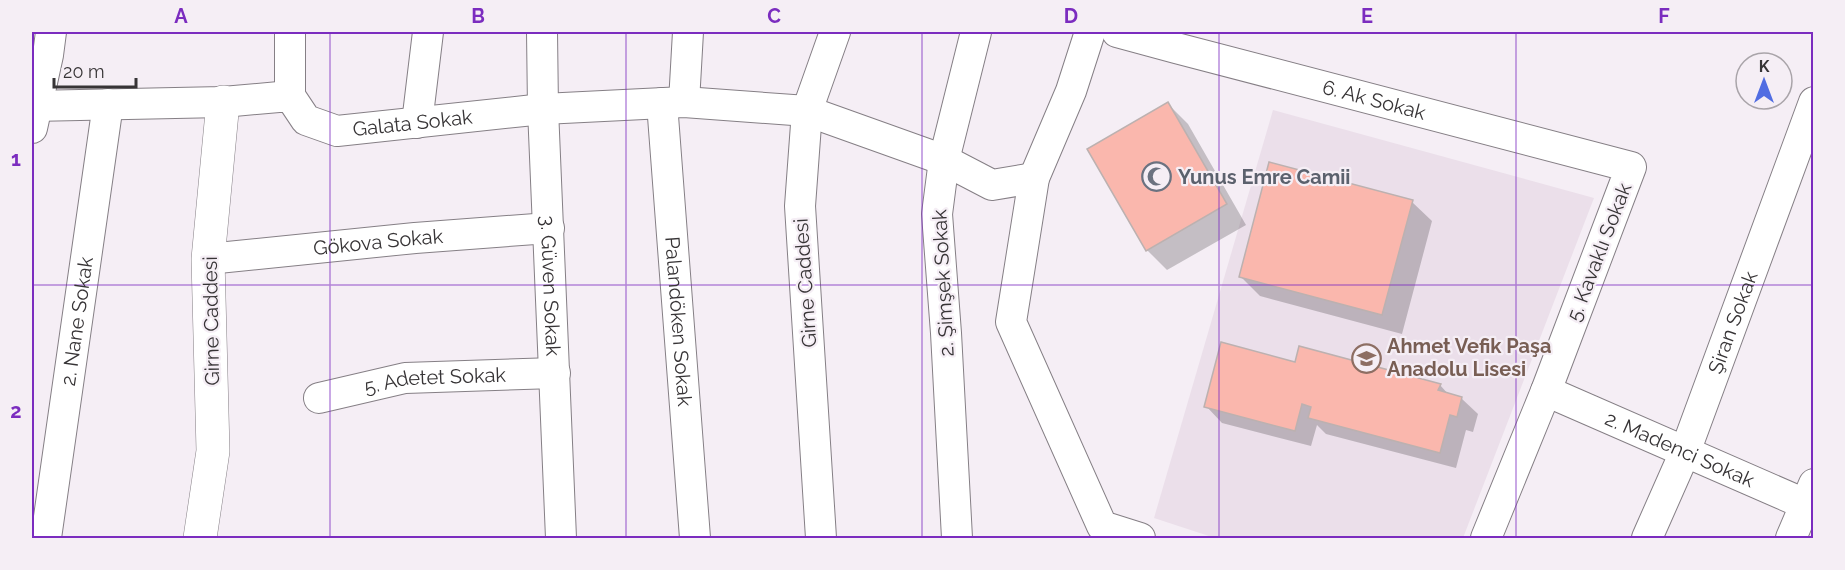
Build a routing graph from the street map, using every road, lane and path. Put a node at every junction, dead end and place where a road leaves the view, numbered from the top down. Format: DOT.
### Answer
graph roads {
  1 [pos="51,32"];
  2 [pos="290,32"];
  3 [pos="428,32"];
  4 [pos="542,32"];
  5 [pos="688,32"];
  6 [pos="835,32"];
  7 [pos="976,32"];
  8 [pos="1090,32"];
  9 [pos="1117,32"];
  10 [pos="1177,40"];
  11 [pos="290,96"];
  12 [pos="224,102"];
  13 [pos="1814,102"];
  14 [pos="673,103"];
  15 [pos="108,104"];
  16 [pos="543,109"];
  17 [pos="807,111"];
  18 [pos="33,113"];
  19 [pos="417,123"];
  20 [pos="944,160"];
  21 [pos="1631,167"];
  22 [pos="1034,178"];
  23 [pos="549,228"];
  24 [pos="208,259"];
  25 [pos="555,373"];
  26 [pos="1546,391"];
  27 [pos="319,398"];
  28 [pos="1685,452"];
  29 [pos="1811,499"];
  30 [pos="46,538"];
  31 [pos="200,538"];
  32 [pos="561,538"];
  33 [pos="695,538"];
  34 [pos="821,538"];
  35 [pos="957,538"];
  36 [pos="1140,538"];
  37 [pos="1486,538"];
  38 [pos="1647,538"];
  39 [pos="1791,538"];
  1 -- 18 [label="street"];
  2 -- 11 [label="street"];
  3 -- 19 [label="street"];
  4 -- 16 [label="street, 3. Güven Sokak"];
  5 -- 14 [label="street, Palandöken Sokak"];
  6 -- 17 [label="street, Girne Caddesi"];
  7 -- 20 [label="street, 2. Şimşek Sokak"];
  8 -- 22 [label="street"];
  9 -- 10 [label="street, 6. Ak Sokak"];
  10 -- 21 [label="street, 6. Ak Sokak"];
  11 -- 12 [label="street"];
  11 -- 19 [label="street, Galata Sokak"];
  12 -- 15 [label="street"];
  12 -- 24 [label="main road, Girne Caddesi"];
  13 -- 28 [label="street, Şiran Sokak"];
  14 -- 16 [label="street, Galata Sokak"];
  14 -- 17 [label="street, Galata Sokak"];
  14 -- 33 [label="street, Palandöken Sokak"];
  15 -- 18 [label="street"];
  15 -- 30 [label="street, 2. Nane Sokak"];
  16 -- 19 [label="street, Galata Sokak"];
  16 -- 23 [label="street, 3. Güven Sokak"];
  17 -- 20 [label="street, Galata Sokak"];
  17 -- 34 [label="street, Girne Caddesi"];
  20 -- 22 [label="street, Galata Sokak"];
  20 -- 35 [label="street, 2. Şimşek Sokak"];
  21 -- 26 [label="street, 5. Kavaklı Sokak"];
  22 -- 36 [label="street"];
  23 -- 24 [label="street, Gökova Sokak"];
  23 -- 25 [label="street, 3. Güven Sokak"];
  24 -- 31 [label="main road, Girne Caddesi"];
  25 -- 27 [label="street, 5. Adetet Sokak"];
  25 -- 32 [label="street, 3. Güven Sokak"];
  26 -- 28 [label="street, 2. Madenci Sokak"];
  26 -- 37 [label="street, 5. Kavaklı Sokak"];
  28 -- 29 [label="street, 2. Madenci Sokak"];
  28 -- 38 [label="street, Şiran Sokak"];
  29 -- 39 [label="street"];
}
